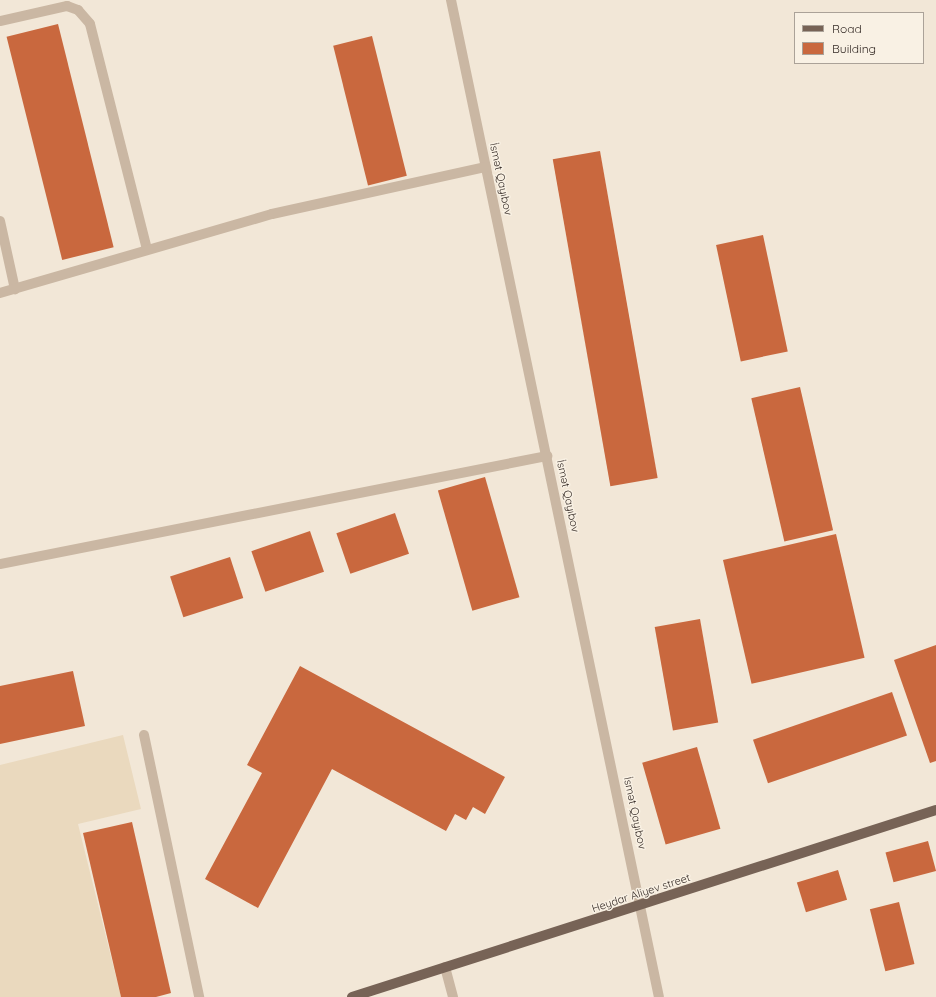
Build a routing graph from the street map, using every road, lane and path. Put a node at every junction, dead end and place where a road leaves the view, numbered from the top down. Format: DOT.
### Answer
graph roads {
  1 [pos="451,0"];
  2 [pos="0,21"];
  3 [pos="486,167"];
  4 [pos="0,222"];
  5 [pos="147,249"];
  6 [pos="15,289"];
  7 [pos="0,293"];
  8 [pos="547,456"];
  9 [pos="0,564"];
  10 [pos="144,735"];
  11 [pos="936,810"];
  12 [pos="642,905"];
  13 [pos="446,968"];
  14 [pos="199,997"];
  15 [pos="352,997"];
  16 [pos="453,997"];
  17 [pos="659,997"];
  1 -- 3 [label="street, İsmət Qayıbov"];
  2 -- 5 [label="street"];
  3 -- 5 [label="street"];
  3 -- 8 [label="street, İsmət Qayıbov"];
  4 -- 6 [label="street"];
  5 -- 6 [label="street"];
  6 -- 7 [label="street"];
  8 -- 9 [label="street"];
  8 -- 12 [label="street, İsmət Qayıbov"];
  10 -- 14 [label="street"];
  11 -- 12 [label="main road, Heydar Aliyev street"];
  12 -- 13 [label="main road, Heydar Aliyev street"];
  12 -- 17 [label="street, İsmət Qayıbov"];
  13 -- 15 [label="main road, Heydar Aliyev street"];
  13 -- 16 [label="street"];
}
